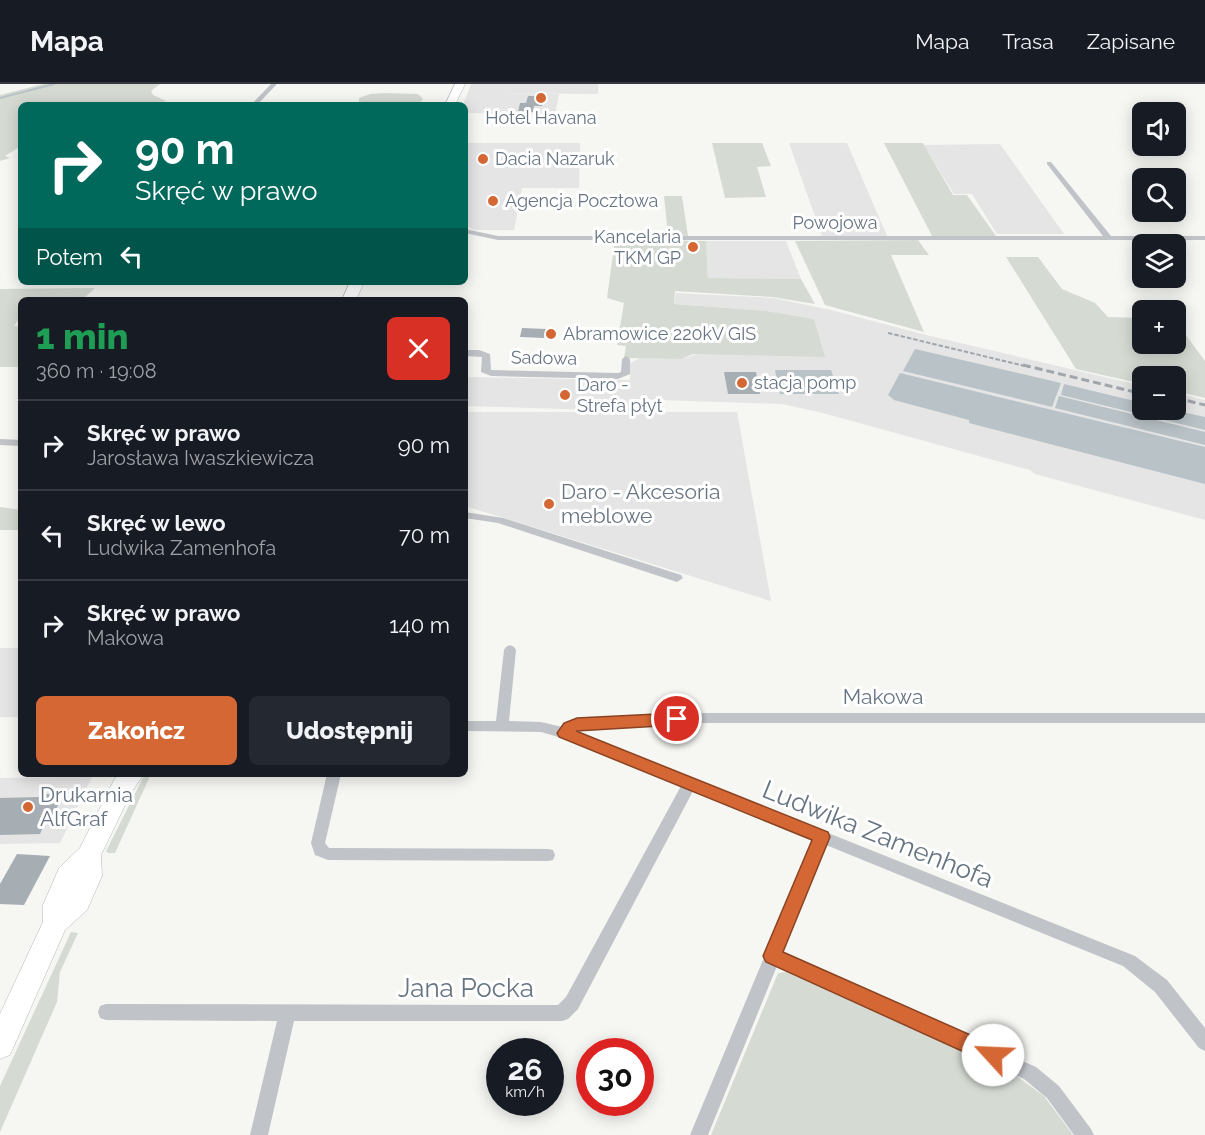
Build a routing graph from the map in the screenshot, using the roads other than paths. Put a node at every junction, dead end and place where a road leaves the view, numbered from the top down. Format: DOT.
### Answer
graph roads {
  1 [pos="274,84"];
  2 [pos="460,84"];
  3 [pos="257,102"];
  4 [pos="451,102"];
  5 [pos="1049,163"];
  6 [pos="468,232"];
  7 [pos="1110,238"];
  8 [pos="1205,238"];
  9 [pos="468,353"];
  10 [pos="626,359"];
  11 [pos="0,442"];
  12 [pos="18,443"];
  13 [pos="468,515"];
  14 [pos="677,578"];
  15 [pos="510,650"];
  16 [pos="1205,718"];
  17 [pos="468,726"];
  18 [pos="502,726"];
  19 [pos="565,733"];
  20 [pos="333,777"];
  21 [pos="125,778"];
  22 [pos="690,783"];
  23 [pos="822,837"];
  24 [pos="548,855"];
  25 [pos="772,956"];
  26 [pos="106,1012"];
  27 [pos="286,1013"];
  28 [pos="1205,1042"];
  29 [pos="0,1045"];
  30 [pos="259,1135"];
  31 [pos="699,1135"];
  32 [pos="1084,1135"];
  1 -- 3 [label="street"];
  2 -- 4 [label="main road"];
  5 -- 7 [label="street"];
  6 -- 7 [label="street, Powojowa"];
  7 -- 8 [label="street, Powojowa"];
  9 -- 10 [label="street, Sadowa"];
  11 -- 12 [label="street"];
  13 -- 14 [label="street"];
  15 -- 18 [label="street"];
  16 -- 19 [label="street, Makowa"];
  17 -- 18 [label="street, Ludwika Zamenhofa"];
  18 -- 19 [label="street, Ludwika Zamenhofa"];
  19 -- 22 [label="street, Ludwika Zamenhofa"];
  20 -- 24 [label="street"];
  21 -- 29 [label="main road"];
  22 -- 23 [label="street, Ludwika Zamenhofa"];
  22 -- 27 [label="street, Jana Pocka"];
  23 -- 25 [label="street"];
  23 -- 28 [label="street, Ludwika Zamenhofa"];
  25 -- 31 [label="street"];
  25 -- 32 [label="street"];
  26 -- 27 [label="street, Jana Pocka"];
  27 -- 30 [label="street"];
}
